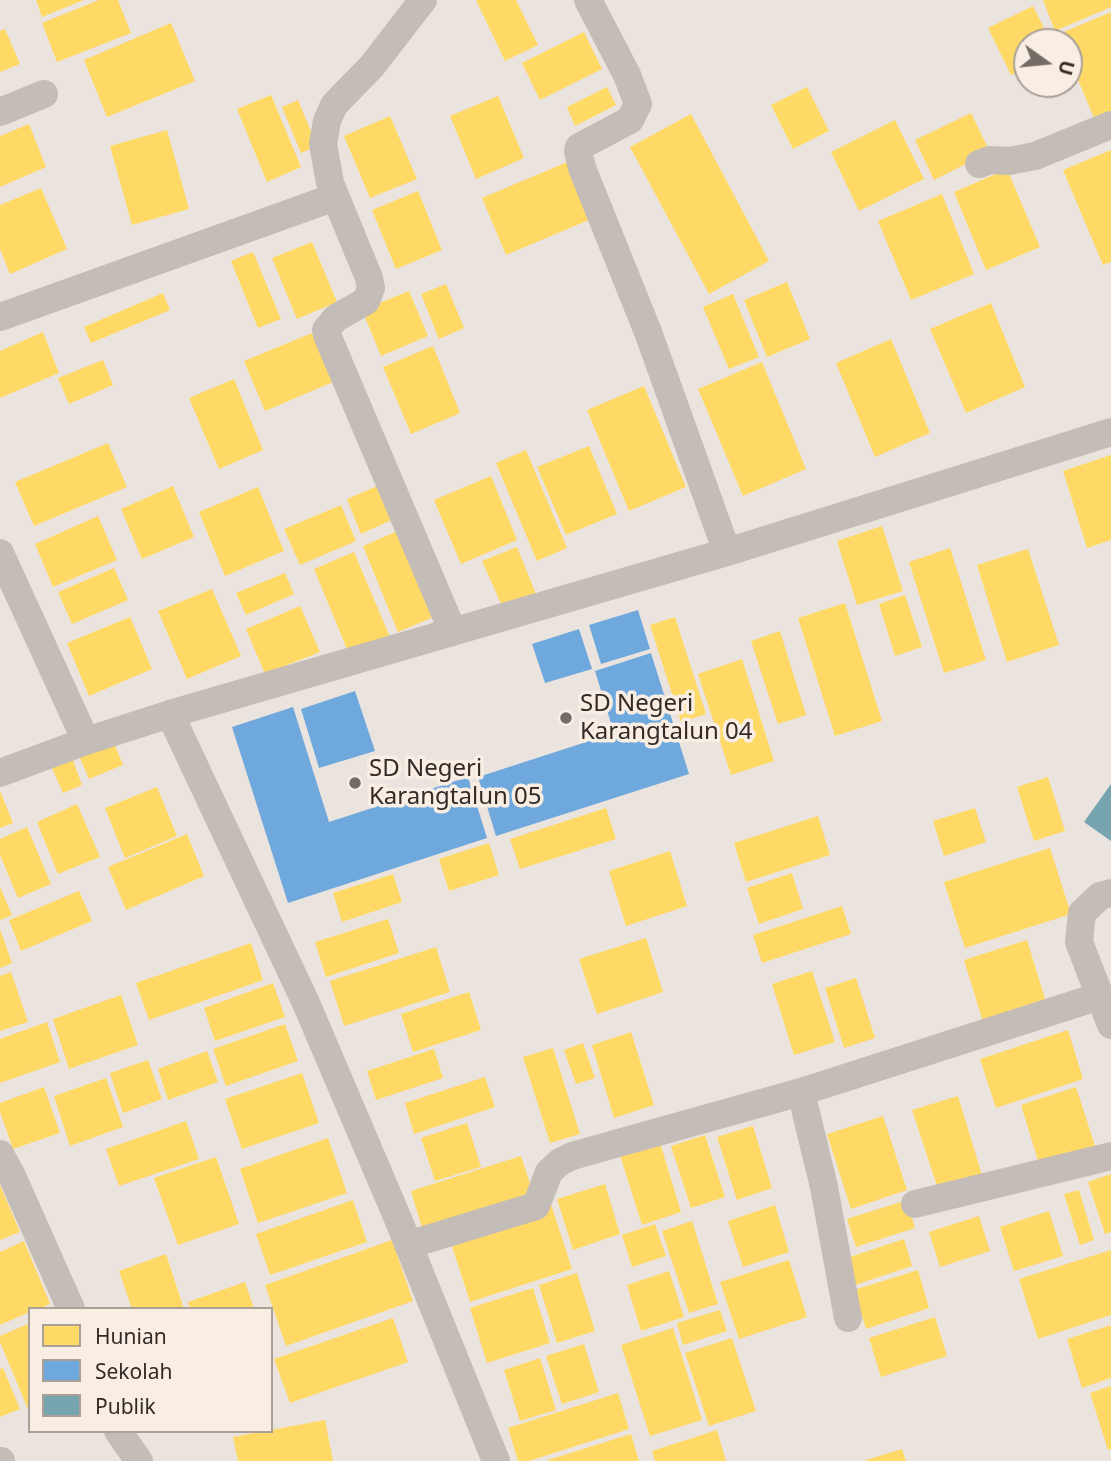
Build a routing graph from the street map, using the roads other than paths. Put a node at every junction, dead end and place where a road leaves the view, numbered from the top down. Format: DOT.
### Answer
graph roads {
  1 [pos="423,0"];
  2 [pos="588,0"];
  3 [pos="44,94"];
  4 [pos="0,112"];
  5 [pos="1111,125"];
  6 [pos="979,164"];
  7 [pos="335,197"];
  8 [pos="0,317"];
  9 [pos="1111,432"];
  10 [pos="727,552"];
  11 [pos="0,553"];
  12 [pos="453,632"];
  13 [pos="170,714"];
  14 [pos="86,741"];
  15 [pos="0,773"];
  16 [pos="1111,893"];
  17 [pos="1100,996"];
  18 [pos="1111,1025"];
  19 [pos="801,1093"];
  20 [pos="0,1154"];
  21 [pos="1111,1156"];
  22 [pos="915,1204"];
  23 [pos="408,1245"];
  24 [pos="70,1307"];
  25 [pos="848,1318"];
  26 [pos="119,1433"];
  27 [pos="139,1461"];
  28 [pos="496,1461"];
  1 -- 7 [label="street"];
  2 -- 10 [label="street"];
  3 -- 4 [label="street"];
  5 -- 6 [label="street"];
  7 -- 8 [label="street"];
  7 -- 12 [label="street"];
  9 -- 10 [label="street"];
  10 -- 12 [label="street"];
  11 -- 14 [label="street"];
  12 -- 13 [label="street"];
  13 -- 14 [label="street"];
  13 -- 23 [label="street"];
  14 -- 15 [label="street"];
  16 -- 17 [label="street"];
  17 -- 18 [label="street"];
  17 -- 19 [label="street"];
  19 -- 23 [label="street"];
  19 -- 25 [label="street"];
  20 -- 24 [label="street"];
  21 -- 22 [label="street"];
  23 -- 28 [label="street"];
  26 -- 27 [label="street"];
}
